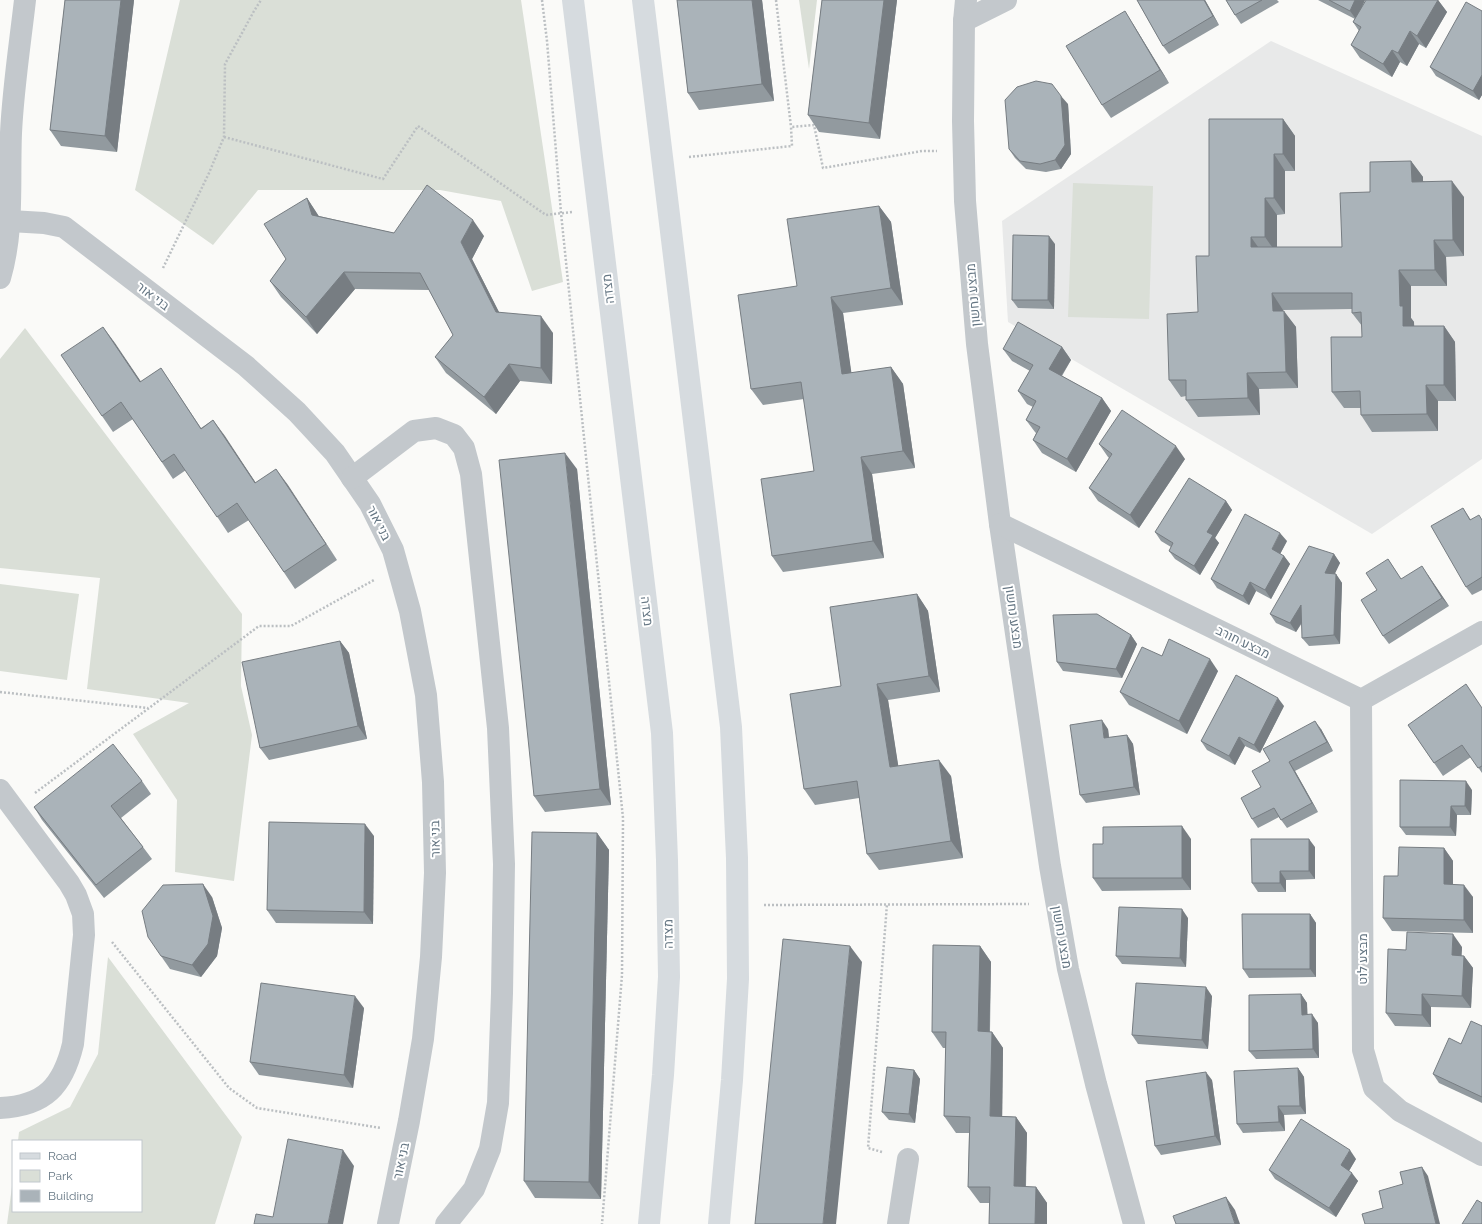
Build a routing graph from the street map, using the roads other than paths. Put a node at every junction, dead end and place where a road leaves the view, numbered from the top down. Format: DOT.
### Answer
graph roads {
  1 [pos="25,0"];
  2 [pos="573,0"];
  3 [pos="643,0"];
  4 [pos="1006,0"];
  5 [pos="965,10"];
  6 [pos="6,109"];
  7 [pos="10,221"];
  8 [pos="0,278"];
  9 [pos="352,478"];
  10 [pos="1000,524"];
  11 [pos="1482,632"];
  12 [pos="1361,700"];
  13 [pos="0,790"];
  14 [pos="0,1108"];
  15 [pos="1482,1155"];
  16 [pos="908,1159"];
  17 [pos="388,1224"];
  18 [pos="446,1224"];
  19 [pos="649,1224"];
  20 [pos="719,1224"];
  21 [pos="898,1224"];
  22 [pos="1134,1224"];
  1 -- 6 [label="street"];
  2 -- 19 [label="main road, מצדה"];
  3 -- 20 [label="main road"];
  4 -- 5 [label="street"];
  5 -- 10 [label="street, מבצע נחשון"];
  6 -- 7 [label="street"];
  7 -- 8 [label="street"];
  7 -- 9 [label="street, בני אור"];
  9 -- 17 [label="street, בני אור"];
  9 -- 18 [label="street"];
  10 -- 12 [label="street, מבצע חורב"];
  10 -- 22 [label="street, מבצע נחשון"];
  11 -- 12 [label="street"];
  12 -- 15 [label="street, מבצע לוט"];
  13 -- 14 [label="street"];
  16 -- 21 [label="street"];
}
